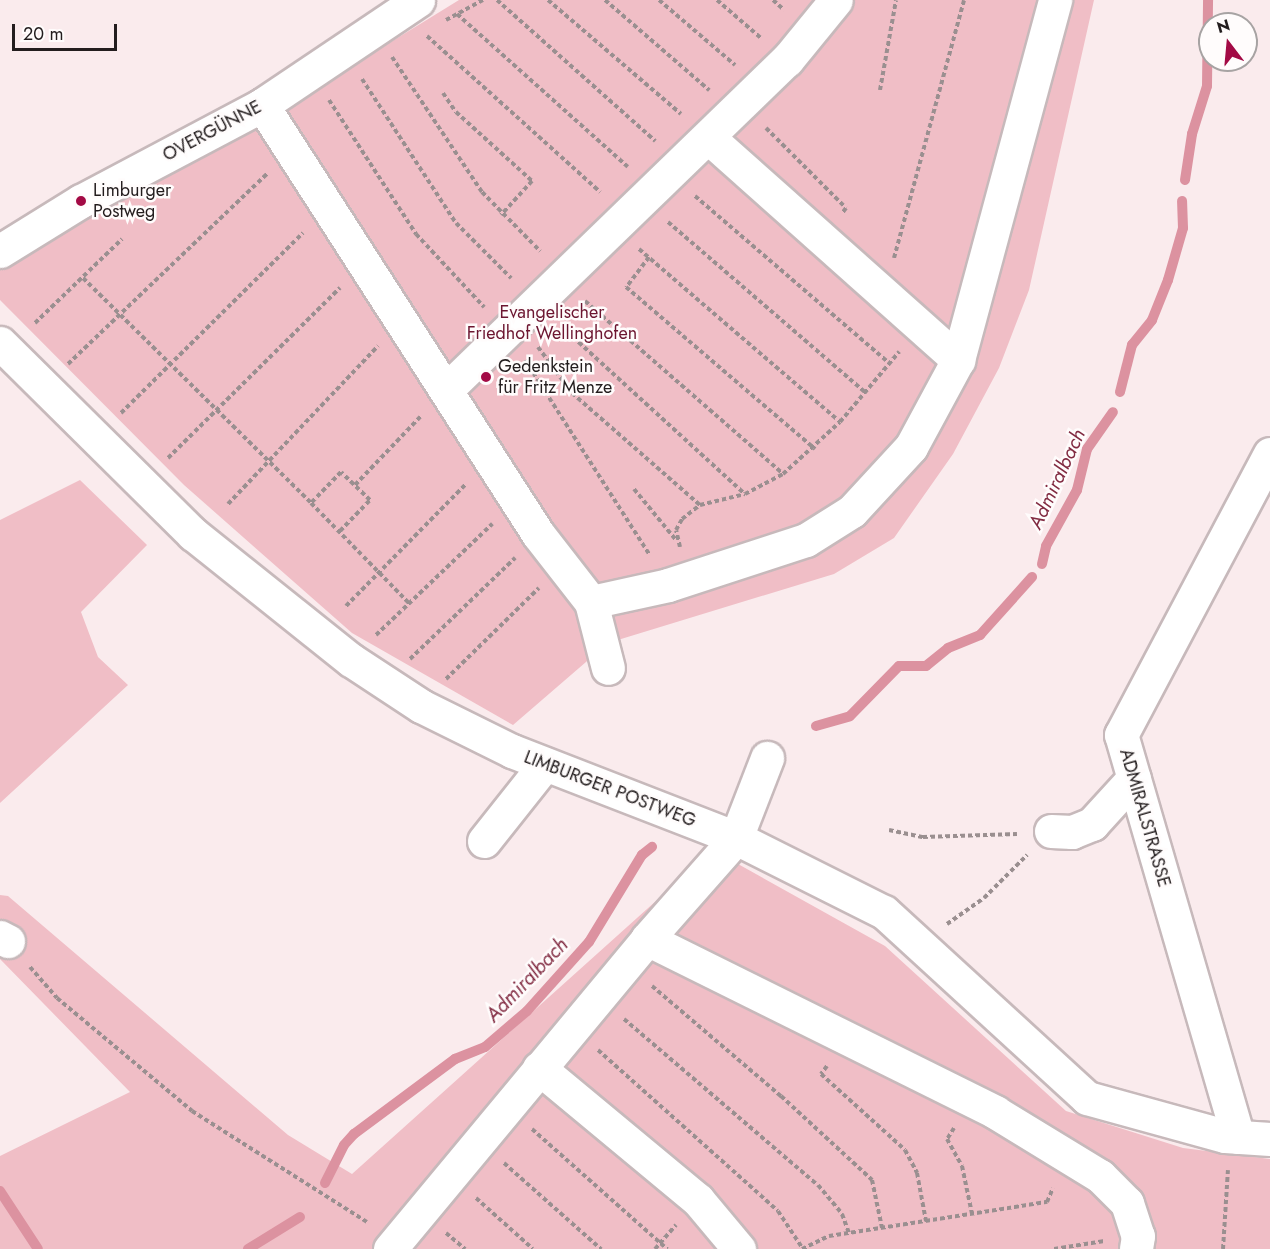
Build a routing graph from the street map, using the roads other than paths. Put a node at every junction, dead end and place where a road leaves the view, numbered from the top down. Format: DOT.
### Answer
graph roads {
  1 [pos="418,0"];
  2 [pos="836,0"];
  3 [pos="1055,0"];
  4 [pos="262,105"];
  5 [pos="709,138"];
  6 [pos="0,251"];
  7 [pos="0,343"];
  8 [pos="958,360"];
  9 [pos="446,390"];
  10 [pos="1270,454"];
  11 [pos="591,602"];
  12 [pos="608,668"];
  13 [pos="768,758"];
  14 [pos="545,764"];
  15 [pos="1134,778"];
  16 [pos="1037,832"];
  17 [pos="736,838"];
  18 [pos="484,841"];
  19 [pos="647,939"];
  20 [pos="538,1068"];
  21 [pos="1231,1136"];
  22 [pos="1270,1139"];
  23 [pos="1137,1242"];
  24 [pos="393,1245"];
  25 [pos="739,1249"];
  1 -- 4 [label="street, OVERGÜNNE"];
  2 -- 5 [label="street"];
  3 -- 8 [label="street"];
  4 -- 6 [label="street, OVERGÜNNE"];
  4 -- 9 [label="street"];
  5 -- 8 [label="street"];
  5 -- 9 [label="street"];
  7 -- 14 [label="street, LIMBURGER POSTWEG"];
  8 -- 11 [label="street"];
  9 -- 11 [label="street"];
  10 -- 15 [label="street, ADMIRALSTRASSE"];
  11 -- 12 [label="street"];
  13 -- 17 [label="street"];
  14 -- 17 [label="street, LIMBURGER POSTWEG"];
  14 -- 18 [label="street"];
  15 -- 16 [label="street"];
  15 -- 21 [label="street, ADMIRALSTRASSE"];
  17 -- 19 [label="street"];
  17 -- 21 [label="street, LIMBURGER POSTWEG"];
  19 -- 20 [label="street"];
  19 -- 23 [label="street"];
  20 -- 24 [label="street"];
  20 -- 25 [label="street"];
  21 -- 22 [label="street, LIMBURGER POSTWEG"];
}
